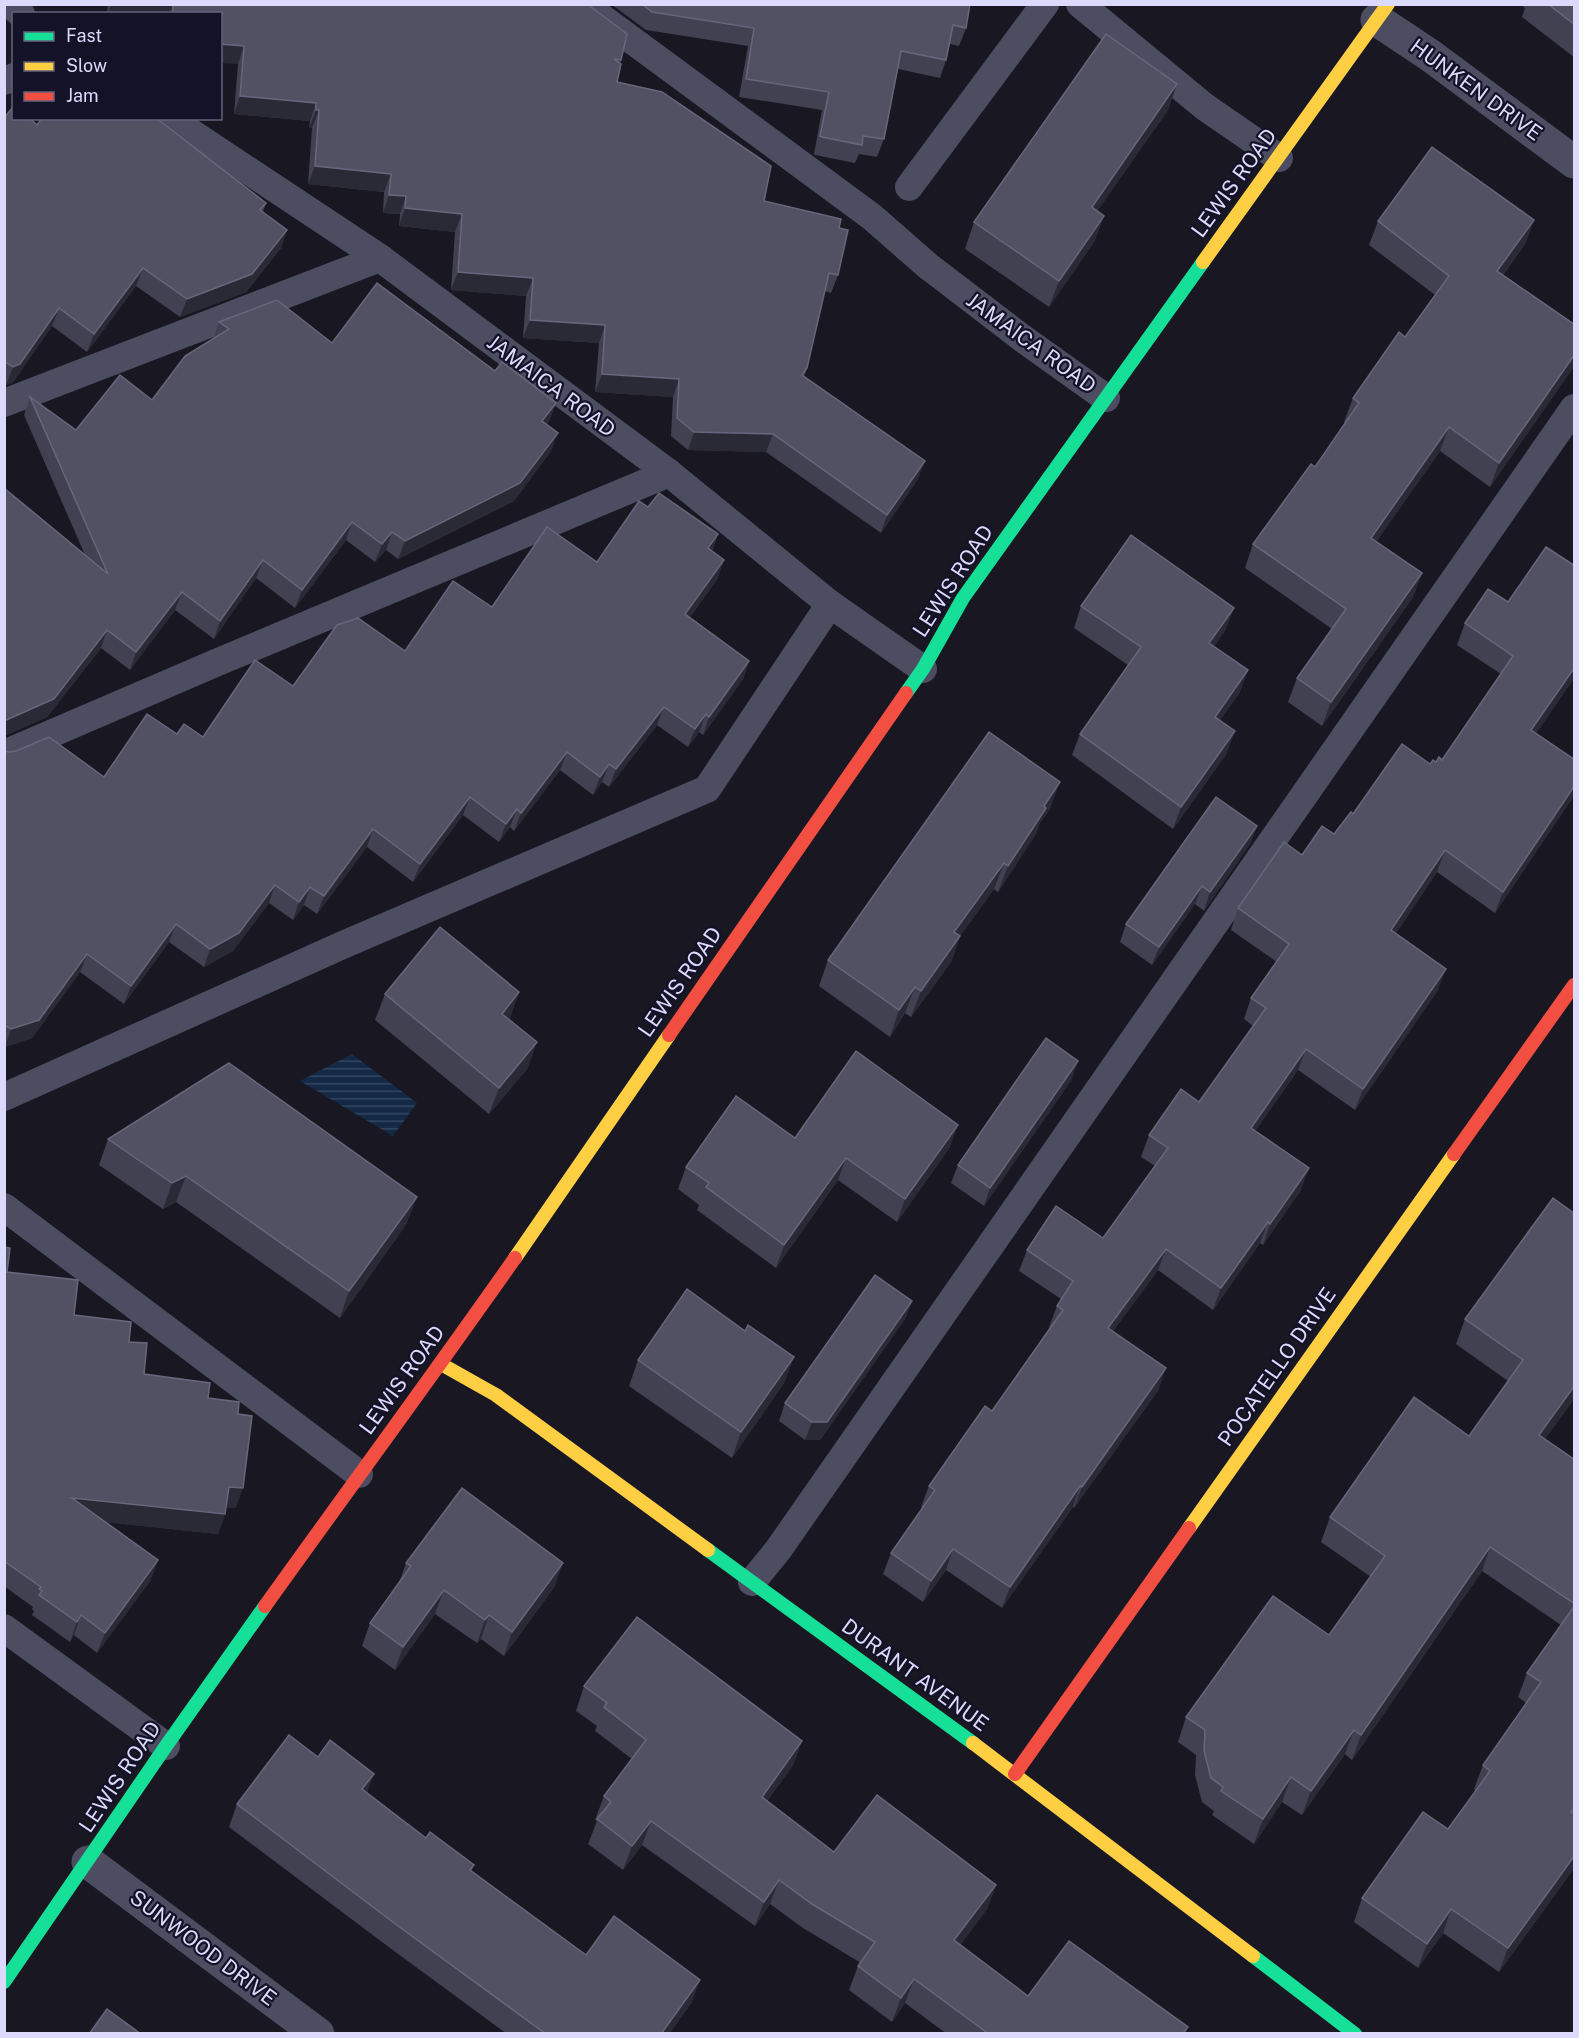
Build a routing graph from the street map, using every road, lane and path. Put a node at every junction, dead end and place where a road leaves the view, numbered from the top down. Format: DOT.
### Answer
graph roads {
  1 [pos="583,4"];
  2 [pos="1045,4"];
  3 [pos="1080,4"];
  4 [pos="1382,12"];
  5 [pos="172,120"];
  6 [pos="1279,158"];
  7 [pos="1575,162"];
  8 [pos="909,187"];
  9 [pos="380,258"];
  10 [pos="1106,398"];
  11 [pos="4,403"];
  12 [pos="1575,408"];
  13 [pos="669,473"];
  14 [pos="830,604"];
  15 [pos="923,669"];
  16 [pos="4,754"];
  17 [pos="1575,985"];
  18 [pos="4,1098"];
  19 [pos="4,1207"];
  20 [pos="441,1364"];
  21 [pos="359,1474"];
  22 [pos="752,1582"];
  23 [pos="4,1628"];
  24 [pos="166,1746"];
  25 [pos="1015,1774"];
  26 [pos="88,1862"];
  27 [pos="4,1982"];
  28 [pos="318,2034"];
  29 [pos="1354,2034"];
  1 -- 10 [label="lane, JAMAICA ROAD"];
  2 -- 8 [label="lane"];
  3 -- 6 [label="lane"];
  4 -- 6 [label="street, LEWIS ROAD"];
  4 -- 7 [label="street, HUNKEN DRIVE"];
  5 -- 9 [label="lane, JAMAICA ROAD"];
  6 -- 10 [label="street, LEWIS ROAD"];
  9 -- 11 [label="lane"];
  9 -- 13 [label="lane, JAMAICA ROAD"];
  10 -- 15 [label="street, LEWIS ROAD"];
  12 -- 22 [label="lane"];
  13 -- 14 [label="lane, JAMAICA ROAD"];
  13 -- 16 [label="lane"];
  14 -- 15 [label="lane, JAMAICA ROAD"];
  14 -- 18 [label="lane"];
  15 -- 20 [label="street, LEWIS ROAD"];
  17 -- 25 [label="street, POCATELLO DRIVE"];
  19 -- 21 [label="lane"];
  20 -- 21 [label="street, LEWIS ROAD"];
  20 -- 22 [label="street, DURANT AVENUE"];
  21 -- 24 [label="street, LEWIS ROAD"];
  22 -- 25 [label="street, DURANT AVENUE"];
  23 -- 24 [label="lane"];
  24 -- 26 [label="street, LEWIS ROAD"];
  25 -- 29 [label="street, DURANT AVENUE"];
  26 -- 27 [label="street, LEWIS ROAD"];
  26 -- 28 [label="street, SUNWOOD DRIVE"];
}
